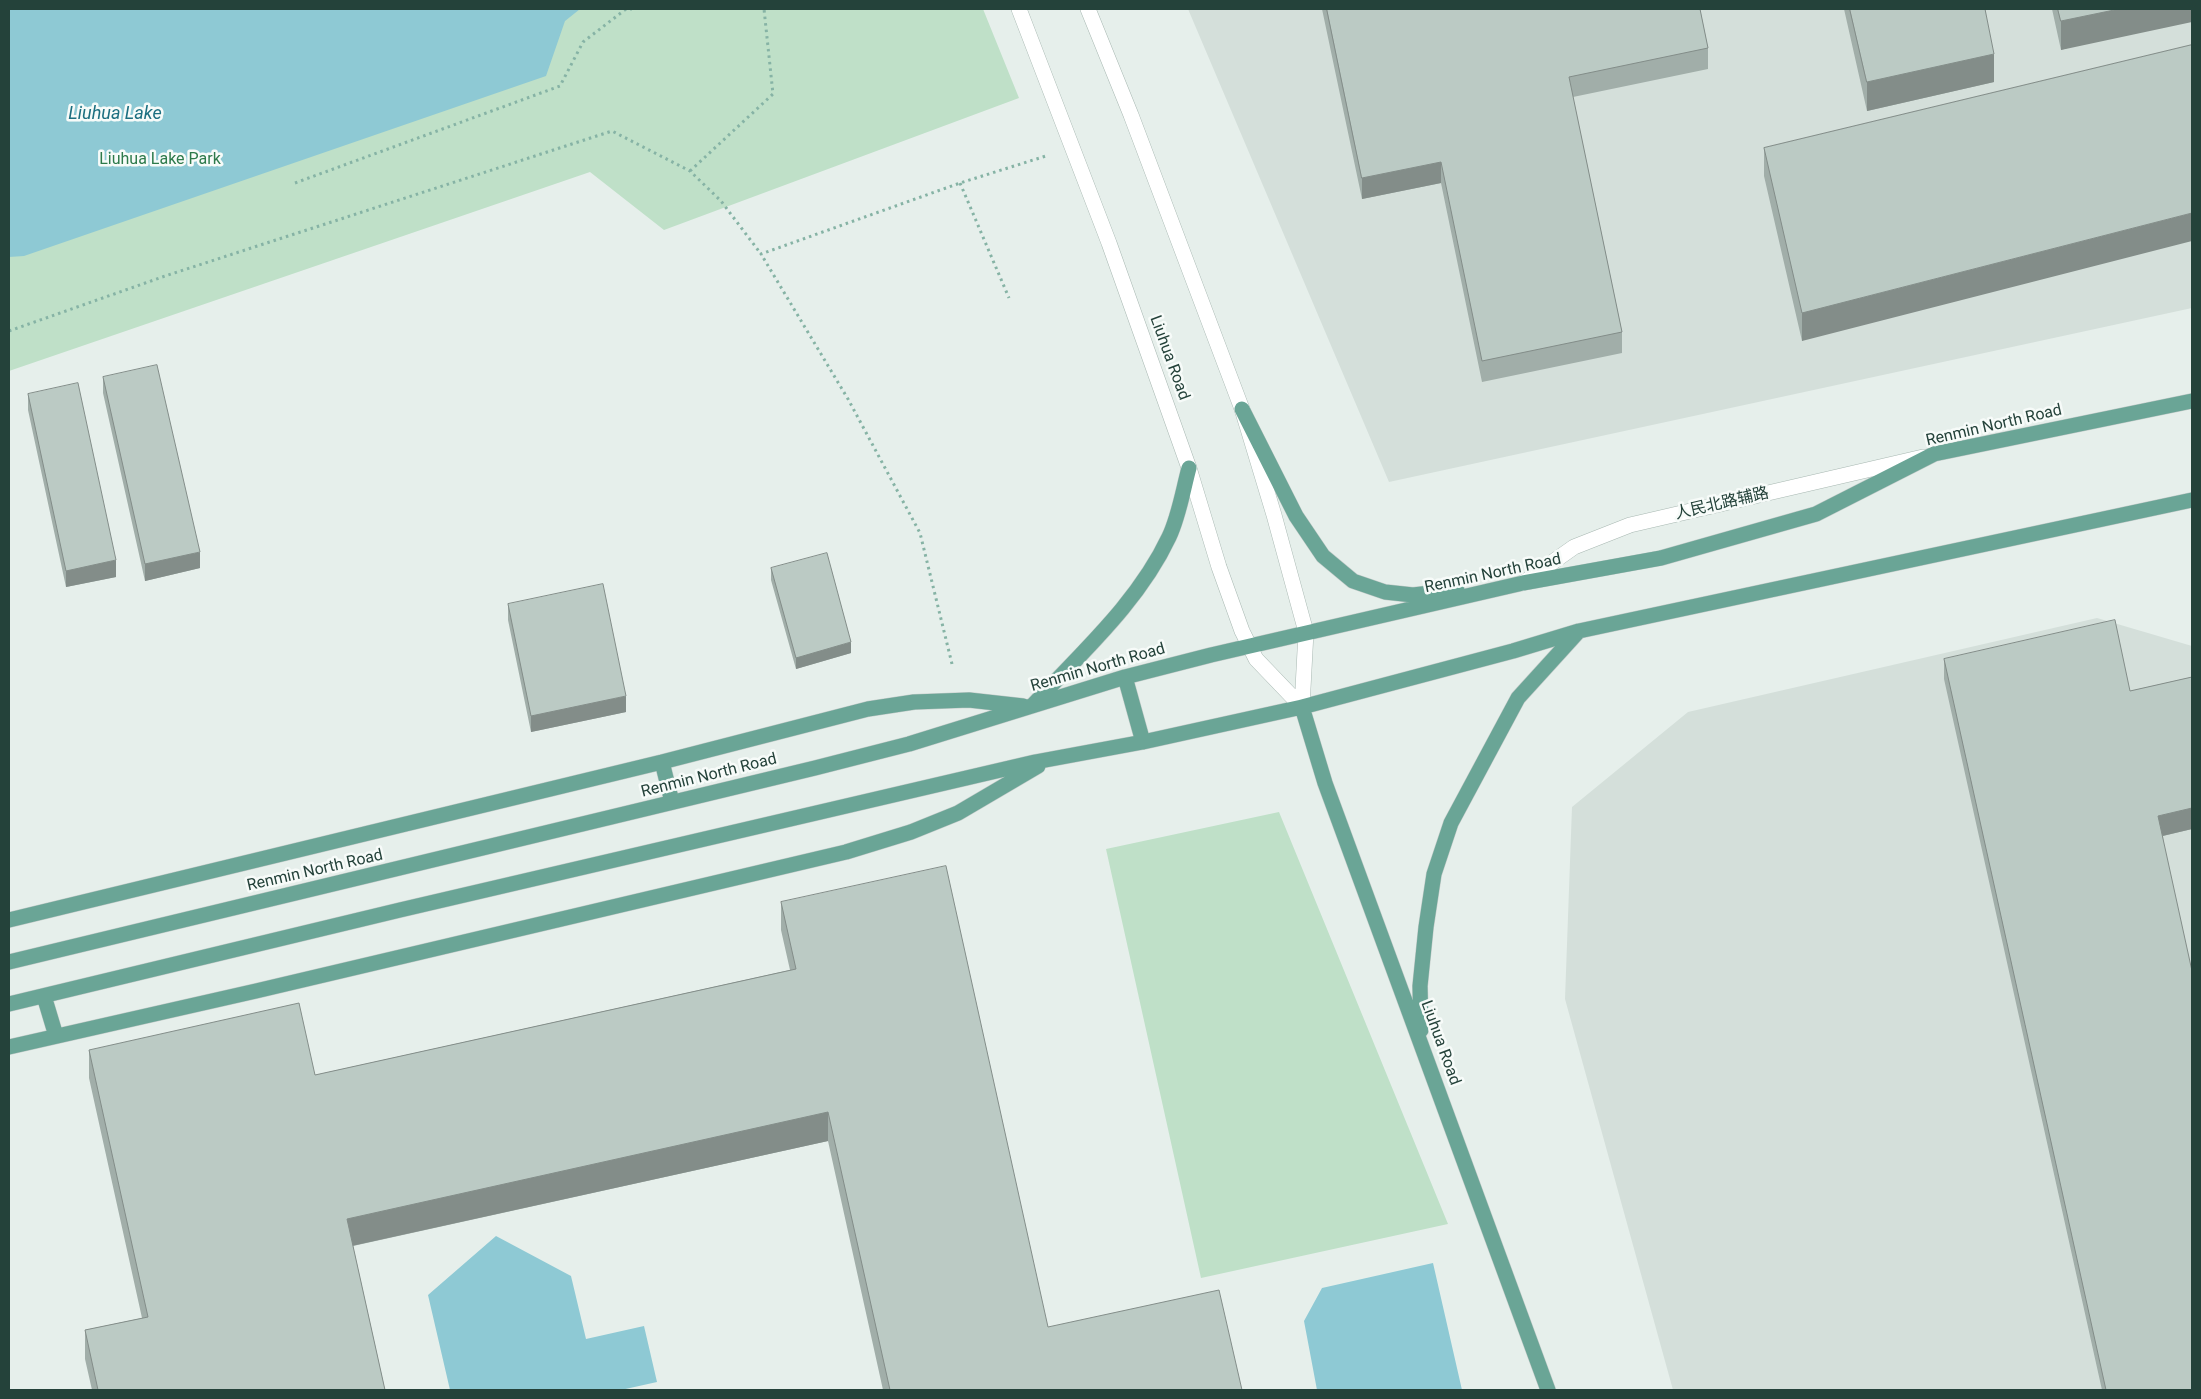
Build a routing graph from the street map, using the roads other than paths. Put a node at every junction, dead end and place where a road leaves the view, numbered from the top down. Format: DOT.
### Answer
graph roads {
  1 [pos="1019,9"];
  2 [pos="1088,9"];
  3 [pos="2192,401"];
  4 [pos="1242,409"];
  5 [pos="1934,454"];
  6 [pos="1189,468"];
  7 [pos="2192,500"];
  8 [pos="1523,583"];
  9 [pos="1579,631"];
  10 [pos="1306,632"];
  11 [pos="1249,646"];
  12 [pos="1126,677"];
  13 [pos="1032,706"];
  14 [pos="1302,706"];
  15 [pos="1142,742"];
  16 [pos="1050,760"];
  17 [pos="662,762"];
  18 [pos="672,802"];
  19 [pos="9,920"];
  20 [pos="9,962"];
  21 [pos="44,996"];
  22 [pos="9,1004"];
  23 [pos="56,1036"];
  24 [pos="1421,1041"];
  25 [pos="9,1047"];
  26 [pos="1548,1390"];
  1 -- 6 [label="street, Liuhua Road"];
  2 -- 4 [label="street, Liuhua Road"];
  3 -- 5 [label="main road, Renmin North Road"];
  4 -- 8 [label="main road"];
  4 -- 10 [label="street, Liuhua Road"];
  5 -- 8 [label="main road, Renmin North Road"];
  5 -- 8 [label="street, 人民北路辅路"];
  6 -- 11 [label="street, Liuhua Road"];
  6 -- 13 [label="main road"];
  7 -- 9 [label="main road"];
  8 -- 10 [label="main road, Renmin North Road"];
  9 -- 14 [label="main road"];
  9 -- 24 [label="main road"];
  10 -- 11 [label="main road, Renmin North Road"];
  10 -- 14 [label="street, Liuhua Road"];
  11 -- 12 [label="main road, Renmin North Road"];
  11 -- 14 [label="street, Liuhua Road"];
  12 -- 13 [label="main road, Renmin North Road"];
  12 -- 15 [label="main road"];
  13 -- 17 [label="main road"];
  13 -- 18 [label="main road, Renmin North Road"];
  14 -- 15 [label="main road"];
  14 -- 24 [label="main road, Liuhua Road"];
  15 -- 16 [label="main road"];
  16 -- 21 [label="main road"];
  16 -- 23 [label="main road"];
  17 -- 18 [label="main road"];
  17 -- 19 [label="main road"];
  18 -- 20 [label="main road, Renmin North Road"];
  21 -- 22 [label="main road"];
  21 -- 23 [label="main road"];
  23 -- 25 [label="main road"];
  24 -- 26 [label="main road, Liuhua Road"];
}
